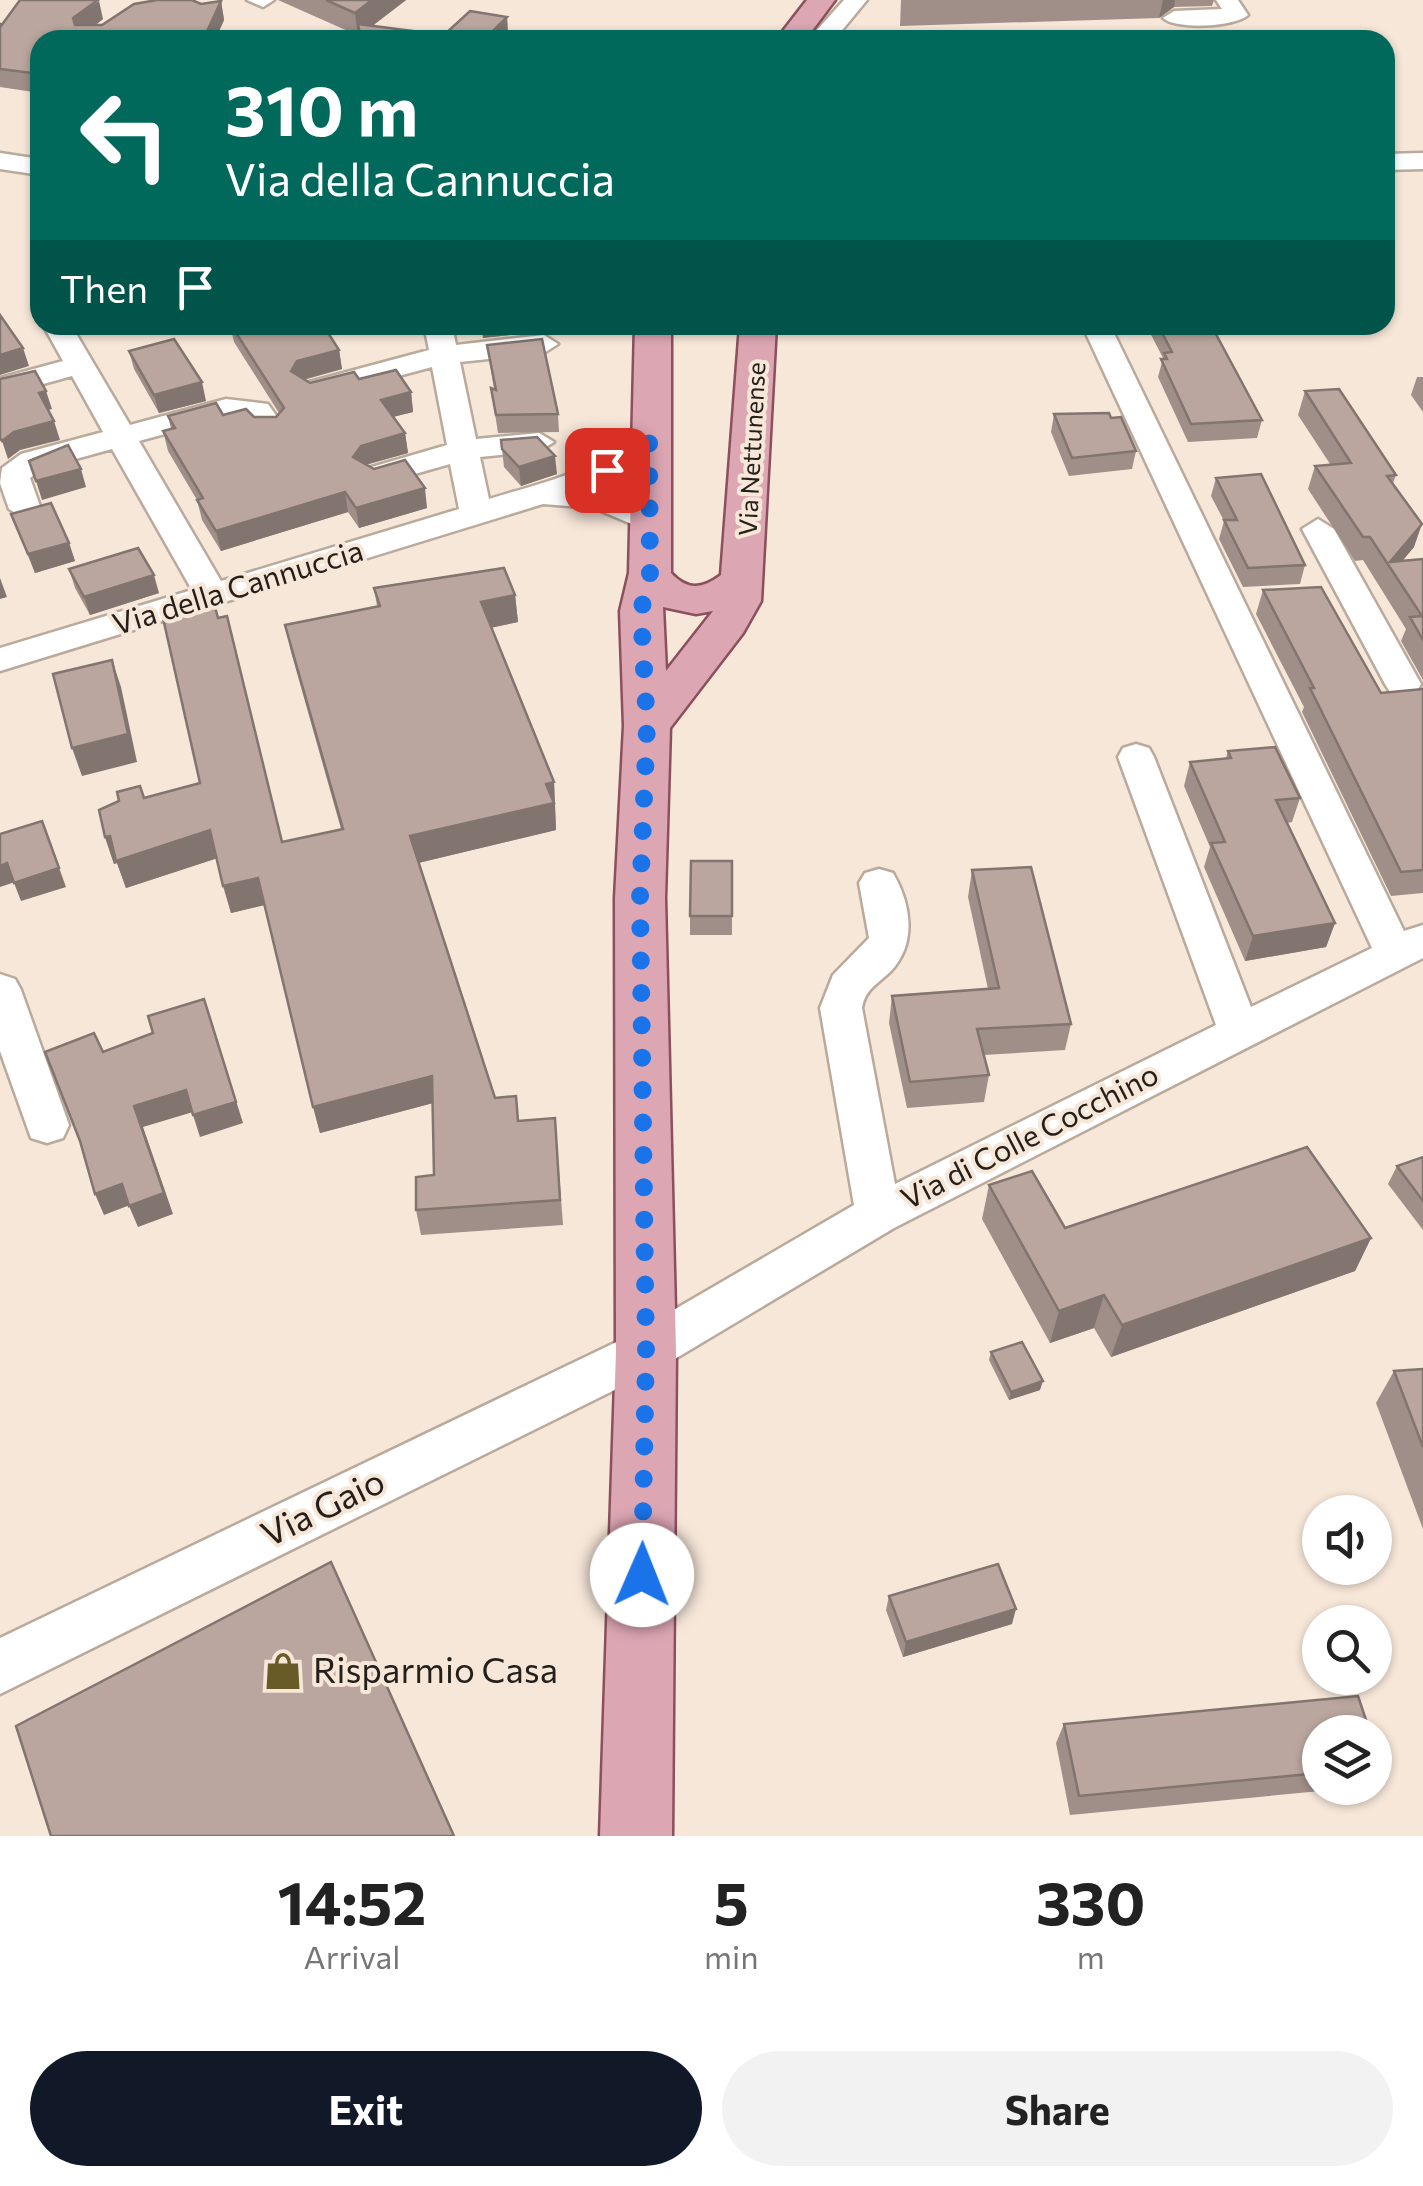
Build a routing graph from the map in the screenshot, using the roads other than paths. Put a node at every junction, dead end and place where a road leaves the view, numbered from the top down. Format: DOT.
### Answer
graph roads {
  1 [pos="821,0"];
  2 [pos="856,0"];
  3 [pos="1227,0"];
  4 [pos="1174,18"];
  5 [pos="798,30"];
  6 [pos="833,30"];
  7 [pos="1423,160"];
  8 [pos="1395,161"];
  9 [pos="0,162"];
  10 [pos="30,166"];
  11 [pos="63,335"];
  12 [pos="653,335"];
  13 [pos="757,335"];
  14 [pos="1101,335"];
  15 [pos="441,340"];
  16 [pos="544,344"];
  17 [pos="80,364"];
  18 [pos="0,387"];
  19 [pos="313,390"];
  20 [pos="270,427"];
  21 [pos="649,434"];
  22 [pos="121,436"];
  23 [pos="539,442"];
  24 [pos="463,450"];
  25 [pos="376,476"];
  26 [pos="530,499"];
  27 [pos="26,509"];
  28 [pos="476,515"];
  29 [pos="648,520"];
  30 [pos="1318,530"];
  31 [pos="650,573"];
  32 [pos="745,574"];
  33 [pos="212,596"];
  34 [pos="1270,600"];
  35 [pos="1227,602"];
  36 [pos="0,660"];
  37 [pos="1403,684"];
  38 [pos="647,726"];
  39 [pos="1136,757"];
  40 [pos="879,883"];
  41 [pos="1409,947"];
  42 [pos="0,990"];
  43 [pos="1240,1032"];
  44 [pos="46,1126"];
  45 [pos="878,1214"];
  46 [pos="646,1351"];
  47 [pos="0,1667"];
  48 [pos="636,1836"];
  1 -- 5 [label="main road"];
  2 -- 6 [label="street"];
  3 -- 4 [label="street"];
  7 -- 8 [label="street"];
  9 -- 10 [label="street"];
  11 -- 17 [label="street"];
  12 -- 21 [label="main road"];
  13 -- 32 [label="main road, Via Nettunense"];
  14 -- 35 [label="street"];
  15 -- 16 [label="street"];
  15 -- 19 [label="street"];
  15 -- 24 [label="street"];
  17 -- 18 [label="street"];
  17 -- 22 [label="street"];
  20 -- 22 [label="street"];
  21 -- 26 [label="street, Via della Cannuccia"];
  21 -- 29 [label="main road"];
  22 -- 27 [label="street"];
  22 -- 33 [label="street"];
  23 -- 24 [label="street"];
  24 -- 25 [label="street"];
  24 -- 28 [label="street"];
  26 -- 28 [label="street, Via della Cannuccia"];
  26 -- 29 [label="street, Via della Cannuccia"];
  28 -- 33 [label="street, Via della Cannuccia"];
  29 -- 31 [label="main road"];
  30 -- 37 [label="street"];
  31 -- 32 [label="main road, Via Nettunense"];
  31 -- 38 [label="main road"];
  32 -- 38 [label="main road, Via Nettunense"];
  33 -- 36 [label="street, Via della Cannuccia"];
  34 -- 35 [label="street"];
  35 -- 41 [label="street"];
  38 -- 46 [label="main road"];
  39 -- 43 [label="street"];
  40 -- 45 [label="street"];
  41 -- 43 [label="street, Via di Colle Cocchino"];
  42 -- 44 [label="street"];
  43 -- 45 [label="street, Via di Colle Cocchino"];
  45 -- 46 [label="street, Via di Colle Cocchino"];
  46 -- 47 [label="street, Via Gaio"];
  46 -- 48 [label="main road"];
}
